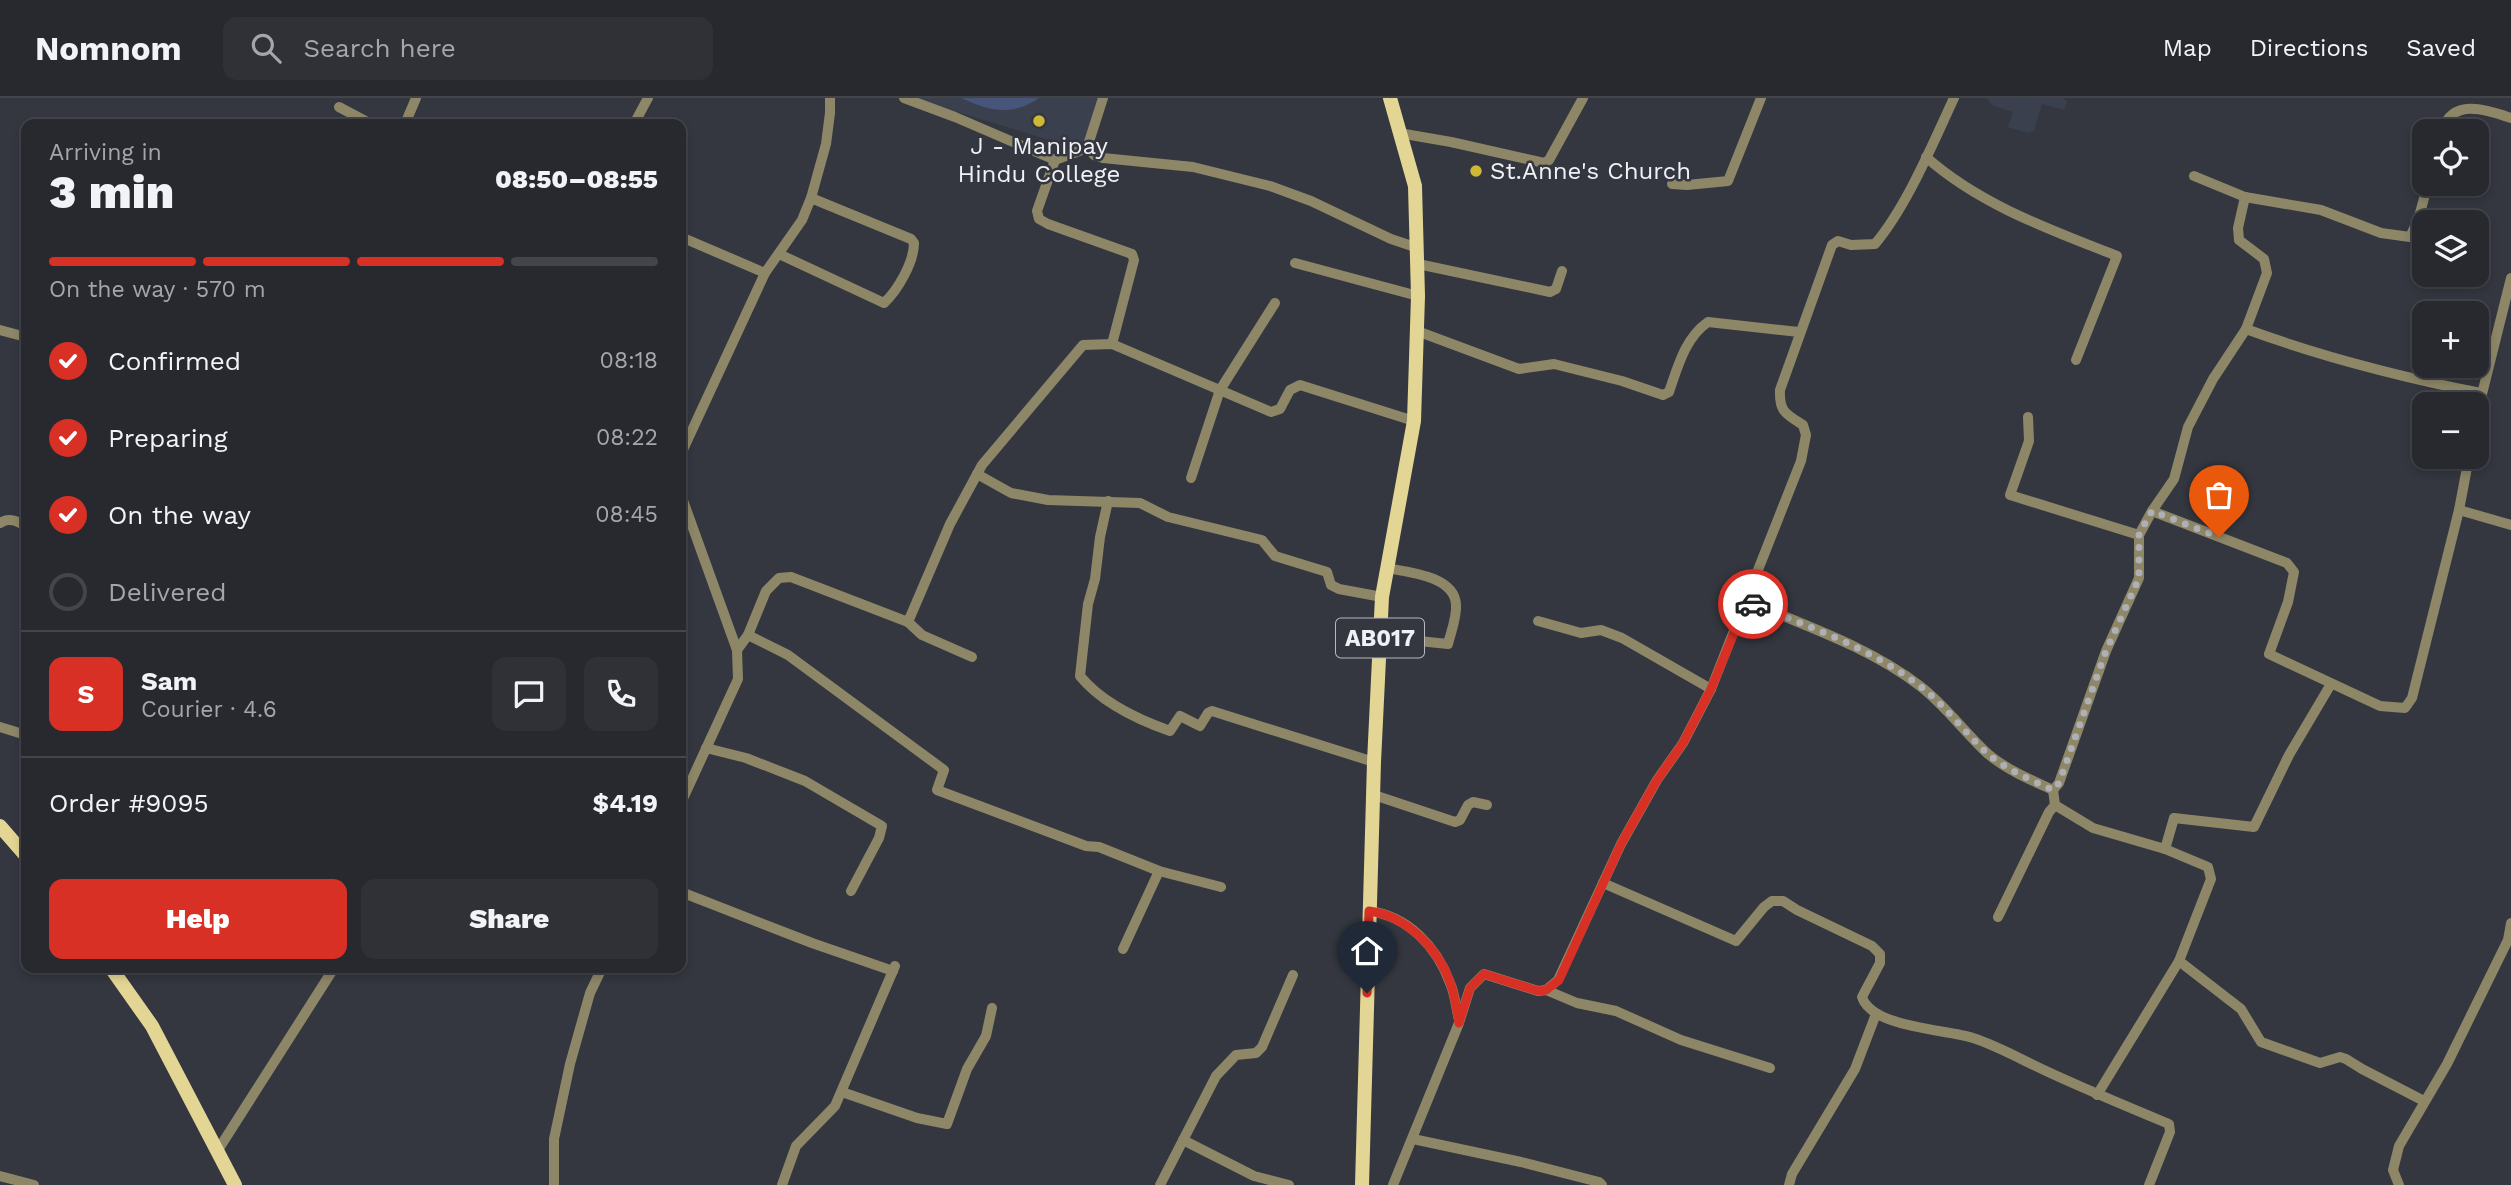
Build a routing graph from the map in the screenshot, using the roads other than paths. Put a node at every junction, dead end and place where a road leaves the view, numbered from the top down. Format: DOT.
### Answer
graph roads {
  1 [pos="416,98"];
  2 [pos="648,98"];
  3 [pos="830,98"];
  4 [pos="904,98"];
  5 [pos="1103,98"];
  6 [pos="1390,98"];
  7 [pos="1583,98"];
  8 [pos="1761,98"];
  9 [pos="1954,98"];
  10 [pos="339,107"];
  11 [pos="2511,118"];
  12 [pos="362,119"];
  13 [pos="407,119"];
  14 [pos="637,119"];
  15 [pos="2445,119"];
  16 [pos="1399,133"];
  17 [pos="1087,148"];
  18 [pos="1926,157"];
  19 [pos="1055,160"];
  20 [pos="2194,176"];
  21 [pos="1672,184"];
  22 [pos="2425,196"];
  23 [pos="2245,197"];
  24 [pos="811,198"];
  25 [pos="686,239"];
  26 [pos="1418,248"];
  27 [pos="779,254"];
  28 [pos="1295,263"];
  29 [pos="1418,264"];
  30 [pos="1562,271"];
  31 [pos="765,273"];
  32 [pos="2511,278"];
  33 [pos="1418,296"];
  34 [pos="1275,303"];
  35 [pos="2246,329"];
  36 [pos="0,330"];
  37 [pos="1417,331"];
  38 [pos="1799,332"];
  39 [pos="21,336"];
  40 [pos="1112,344"];
  41 [pos="2076,360"];
  42 [pos="1220,390"];
  43 [pos="2476,392"];
  44 [pos="2481,392"];
  45 [pos="2028,417"];
  46 [pos="1414,421"];
  47 [pos="686,443"];
  48 [pos="2467,469"];
  49 [pos="976,474"];
  50 [pos="1191,478"];
  51 [pos="1108,501"];
  52 [pos="686,509"];
  53 [pos="2459,510"];
  54 [pos="2152,511"];
  55 [pos="0,523"];
  56 [pos="21,524"];
  57 [pos="2511,525"];
  58 [pos="2139,534"];
  59 [pos="1386,568"];
  60 [pos="1382,597"];
  61 [pos="1747,601"];
  62 [pos="1538,621"];
  63 [pos="908,622"];
  64 [pos="748,635"];
  65 [pos="1380,636"];
  66 [pos="737,650"];
  67 [pos="972,657"];
  68 [pos="2331,684"];
  69 [pos="1711,689"];
  70 [pos="0,727"];
  71 [pos="21,733"];
  72 [pos="706,748"];
  73 [pos="1374,762"];
  74 [pos="2053,790"];
  75 [pos="686,792"];
  76 [pos="1374,795"];
  77 [pos="1487,804"];
  78 [pos="2055,805"];
  79 [pos="0,826"];
  80 [pos="2165,849"];
  81 [pos="21,850"];
  82 [pos="1159,871"];
  83 [pos="1603,883"];
  84 [pos="1221,887"];
  85 [pos="851,891"];
  86 [pos="686,894"];
  87 [pos="1369,911"];
  88 [pos="1998,917"];
  89 [pos="2511,923"];
  90 [pos="1123,948"];
  91 [pos="2179,961"];
  92 [pos="115,973"];
  93 [pos="331,973"];
  94 [pos="600,973"];
  95 [pos="1293,975"];
  96 [pos="1546,990"];
  97 [pos="992,1008"];
  98 [pos="1876,1014"];
  99 [pos="1459,1023"];
  100 [pos="1770,1068"];
  101 [pos="842,1092"];
  102 [pos="2097,1095"];
  103 [pos="2424,1101"];
  104 [pos="1413,1139"];
  105 [pos="1183,1140"];
  106 [pos="218,1150"];
  107 [pos="0,1175"];
  108 [pos="34,1185"];
  109 [pos="235,1185"];
  110 [pos="554,1185"];
  111 [pos="782,1185"];
  112 [pos="1160,1185"];
  113 [pos="1289,1185"];
  114 [pos="1362,1185"];
  115 [pos="1393,1185"];
  116 [pos="1602,1185"];
  117 [pos="1789,1185"];
  118 [pos="2149,1185"];
  119 [pos="2399,1185"];
  1 -- 13 [label="street"];
  2 -- 14 [label="street"];
  3 -- 24 [label="street"];
  4 -- 19 [label="street"];
  5 -- 17 [label="street"];
  6 -- 16 [label="main road, AB017"];
  7 -- 16 [label="street"];
  8 -- 21 [label="street"];
  9 -- 18 [label="street"];
  10 -- 12 [label="street"];
  11 -- 15 [label="street"];
  16 -- 26 [label="main road, AB017"];
  17 -- 19 [label="street"];
  17 -- 26 [label="street"];
  18 -- 38 [label="street"];
  18 -- 41 [label="street"];
  19 -- 40 [label="street"];
  20 -- 23 [label="street"];
  22 -- 23 [label="street"];
  23 -- 35 [label="street"];
  24 -- 27 [label="street"];
  24 -- 27 [label="street"];
  25 -- 31 [label="street"];
  26 -- 29 [label="main road, AB017"];
  27 -- 31 [label="street"];
  28 -- 33 [label="street"];
  29 -- 30 [label="street"];
  29 -- 33 [label="main road, AB017"];
  31 -- 47 [label="street"];
  32 -- 44 [label="street"];
  33 -- 37 [label="main road, AB017"];
  34 -- 42 [label="street"];
  35 -- 43 [label="street"];
  35 -- 54 [label="street"];
  36 -- 39 [label="street"];
  37 -- 38 [label="street"];
  37 -- 46 [label="main road, AB017"];
  38 -- 61 [label="street"];
  40 -- 42 [label="street"];
  40 -- 49 [label="street"];
  42 -- 46 [label="street"];
  42 -- 50 [label="street"];
  45 -- 58 [label="street"];
  46 -- 59 [label="main road, AB017"];
  48 -- 53 [label="street"];
  49 -- 51 [label="street"];
  49 -- 63 [label="street"];
  51 -- 60 [label="street"];
  51 -- 73 [label="street"];
  52 -- 66 [label="street"];
  53 -- 57 [label="street"];
  53 -- 68 [label="street"];
  54 -- 58 [label="street"];
  54 -- 68 [label="street"];
  55 -- 56 [label="street"];
  58 -- 74 [label="street"];
  59 -- 60 [label="main road, AB017"];
  59 -- 65 [label="street"];
  60 -- 65 [label="main road, AB017"];
  61 -- 69 [label="street"];
  61 -- 74 [label="street"];
  62 -- 69 [label="street"];
  63 -- 64 [label="street"];
  63 -- 67 [label="street"];
  64 -- 66 [label="street"];
  64 -- 82 [label="street"];
  65 -- 73 [label="main road, AB017"];
  66 -- 72 [label="street"];
  68 -- 80 [label="street"];
  69 -- 83 [label="street"];
  70 -- 71 [label="street"];
  72 -- 75 [label="street"];
  72 -- 85 [label="street"];
  73 -- 76 [label="main road, AB017"];
  74 -- 78 [label="street"];
  76 -- 77 [label="street"];
  76 -- 87 [label="main road, AB017"];
  78 -- 80 [label="street"];
  78 -- 88 [label="street"];
  79 -- 81 [label="main road"];
  80 -- 91 [label="street"];
  82 -- 84 [label="street"];
  82 -- 90 [label="street"];
  83 -- 96 [label="street"];
  83 -- 98 [label="street"];
  86 -- 101 [label="street"];
  87 -- 99 [label="street"];
  87 -- 114 [label="main road, AB017"];
  89 -- 103 [label="street"];
  91 -- 102 [label="street"];
  91 -- 103 [label="street"];
  92 -- 106 [label="main road"];
  93 -- 106 [label="street"];
  94 -- 110 [label="street"];
  95 -- 105 [label="street"];
  96 -- 99 [label="street"];
  96 -- 100 [label="street"];
  97 -- 101 [label="street"];
  98 -- 102 [label="street"];
  98 -- 117 [label="street"];
  99 -- 104 [label="street"];
  101 -- 111 [label="street"];
  102 -- 118 [label="street"];
  103 -- 119 [label="street"];
  104 -- 115 [label="street"];
  104 -- 116 [label="street"];
  105 -- 112 [label="street"];
  105 -- 113 [label="street"];
  106 -- 109 [label="main road"];
  107 -- 108 [label="street"];
}
